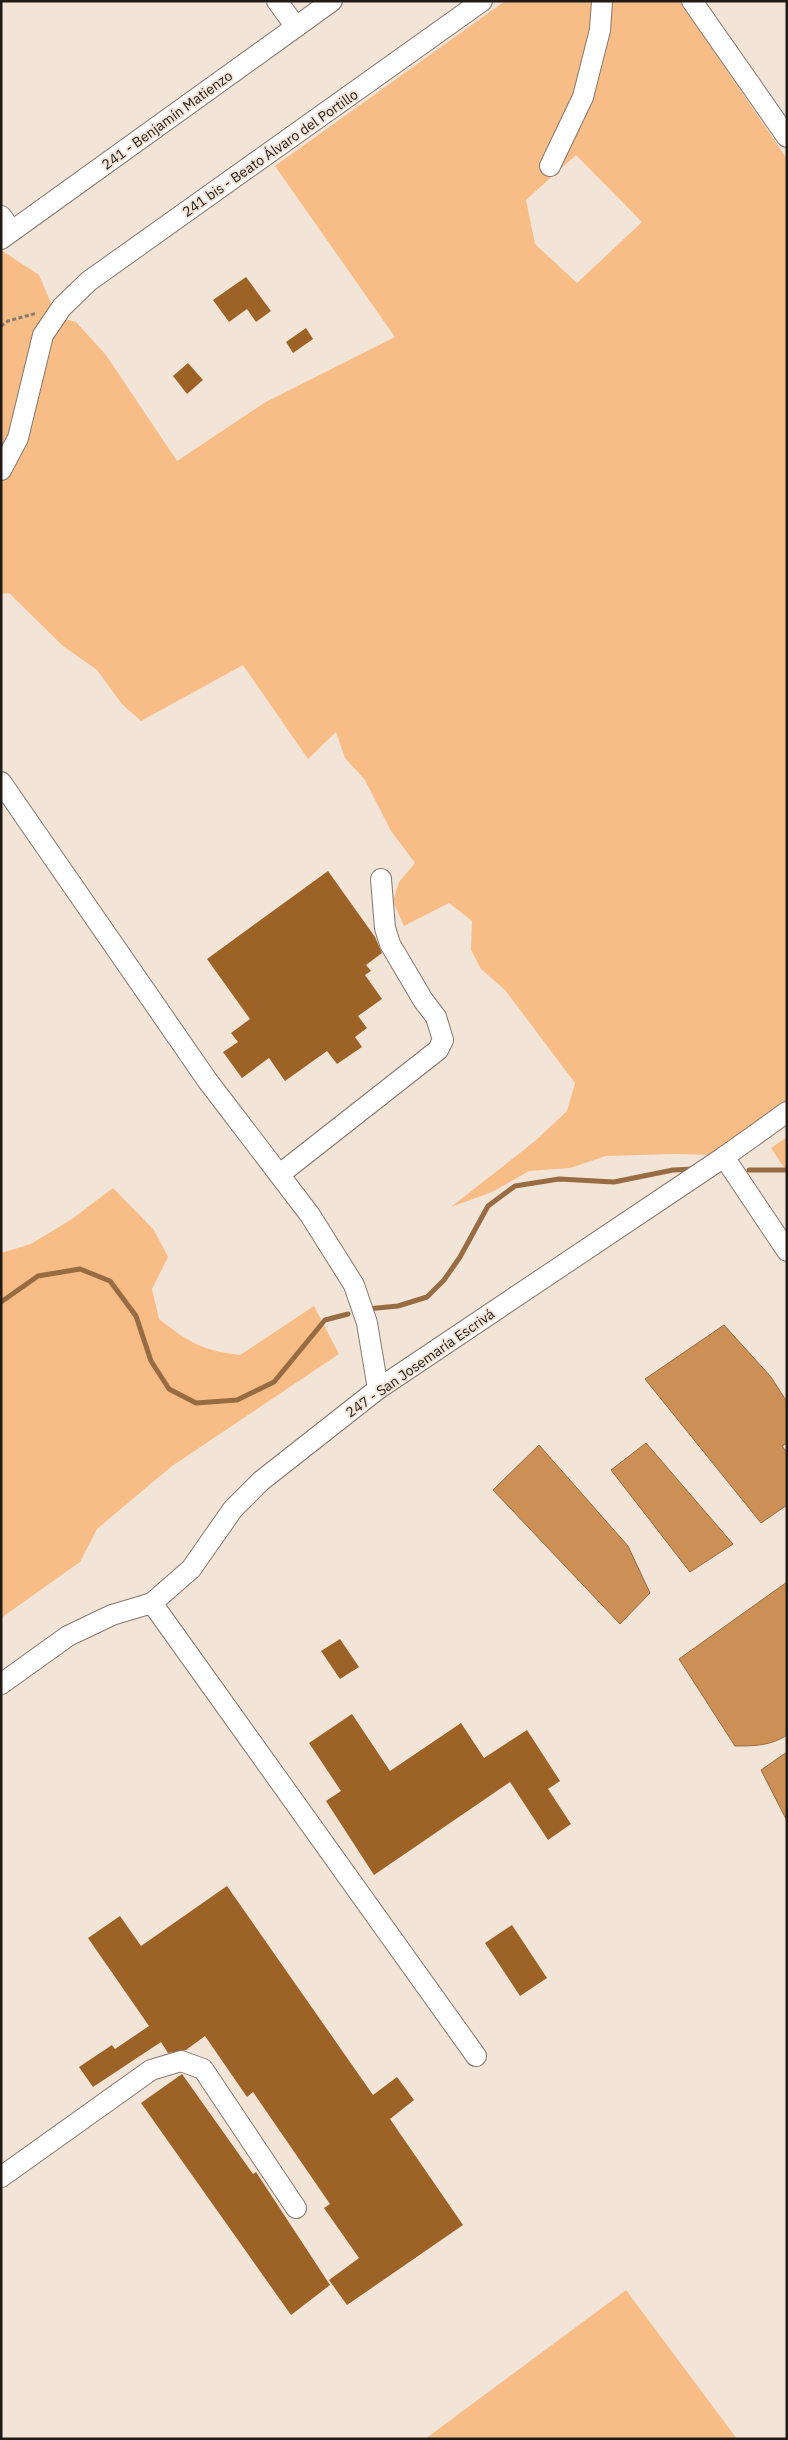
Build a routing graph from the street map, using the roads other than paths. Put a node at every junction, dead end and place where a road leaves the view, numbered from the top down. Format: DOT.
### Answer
graph roads {
  1 [pos="277,1"];
  2 [pos="332,1"];
  3 [pos="482,1"];
  4 [pos="602,1"];
  5 [pos="692,1"];
  6 [pos="296,27"];
  7 [pos="787,137"];
  8 [pos="550,166"];
  9 [pos="5,229"];
  10 [pos="1,470"];
  11 [pos="1,782"];
  12 [pos="382,879"];
  13 [pos="787,1112"];
  14 [pos="724,1157"];
  15 [pos="280,1174"];
  16 [pos="787,1251"];
  17 [pos="378,1389"];
  18 [pos="152,1603"];
  19 [pos="1,1684"];
  20 [pos="476,2056"];
  21 [pos="1,2177"];
  22 [pos="296,2208"];
  1 -- 6 [label="street"];
  2 -- 6 [label="street, 241 - Benjamín Matienzo"];
  3 -- 10 [label="street, 241 bis - Beato Álvaro del Portillo"];
  4 -- 8 [label="street"];
  5 -- 7 [label="street"];
  6 -- 9 [label="street, 241 - Benjamín Matienzo"];
  11 -- 15 [label="street"];
  12 -- 15 [label="street"];
  13 -- 14 [label="street, 247 - San Josemaría Escrivá"];
  14 -- 16 [label="street"];
  14 -- 17 [label="street, 247 - San Josemaría Escrivá"];
  15 -- 17 [label="street"];
  17 -- 18 [label="street, 247 - San Josemaría Escrivá"];
  18 -- 19 [label="street, 247 - San Josemaría Escrivá"];
  18 -- 20 [label="street"];
  21 -- 22 [label="street"];
}
